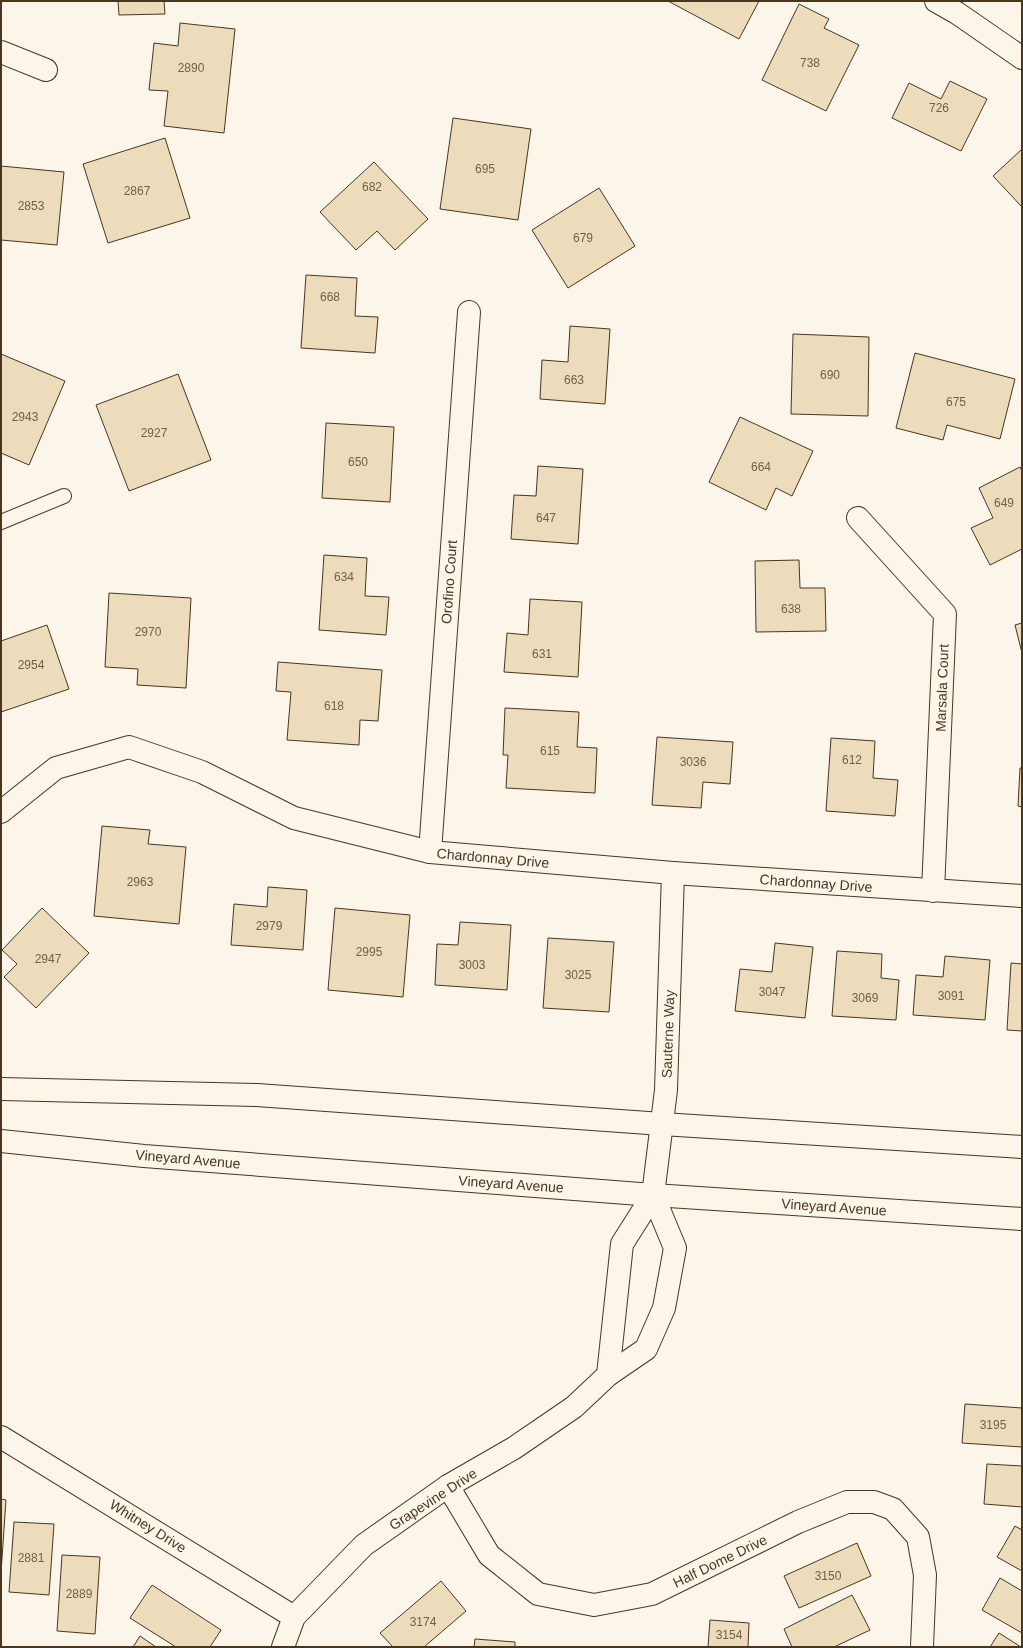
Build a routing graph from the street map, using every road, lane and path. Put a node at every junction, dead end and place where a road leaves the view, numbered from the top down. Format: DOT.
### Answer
graph roads {
  1 [pos="936,1"];
  2 [pos="961,7"];
  3 [pos="1,52"];
  4 [pos="1022,58"];
  5 [pos="46,70"];
  6 [pos="469,312"];
  7 [pos="64,496"];
  8 [pos="858,518"];
  9 [pos="1,522"];
  10 [pos="1,812"];
  11 [pos="430,852"];
  12 [pos="673,873"];
  13 [pos="933,891"];
  14 [pos="1022,896"];
  15 [pos="1,1090"];
  16 [pos="662,1124"];
  17 [pos="1,1141"];
  18 [pos="1022,1147"];
  19 [pos="653,1195"];
  20 [pos="1022,1219"];
  21 [pos="608,1375"];
  22 [pos="1,1436"];
  23 [pos="448,1486"];
  24 [pos="294,1617"];
  25 [pos="283,1647"];
  26 [pos="922,1647"];
  1 -- 2 [label="street"];
  2 -- 4 [label="street"];
  3 -- 5 [label="street"];
  6 -- 11 [label="street, Orofino Court"];
  7 -- 9 [label="lane"];
  8 -- 13 [label="street, Marsala Court"];
  10 -- 11 [label="street, Chardonnay Drive"];
  11 -- 12 [label="street, Chardonnay Drive"];
  12 -- 13 [label="street, Chardonnay Drive"];
  12 -- 16 [label="street, Sauterne Way"];
  13 -- 14 [label="street, Chardonnay Drive"];
  15 -- 16 [label="street"];
  16 -- 18 [label="street"];
  16 -- 19 [label="street, Sauterne Way"];
  17 -- 19 [label="street, Vineyard Avenue"];
  19 -- 20 [label="street, Vineyard Avenue"];
  19 -- 21 [label="street"];
  19 -- 21 [label="street, Grapevine Drive"];
  21 -- 23 [label="street, Grapevine Drive"];
  22 -- 24 [label="street, Whitney Drive"];
  23 -- 24 [label="street, Grapevine Drive"];
  23 -- 26 [label="street, Half Dome Drive"];
  24 -- 25 [label="street, Grapevine Drive"];
}
